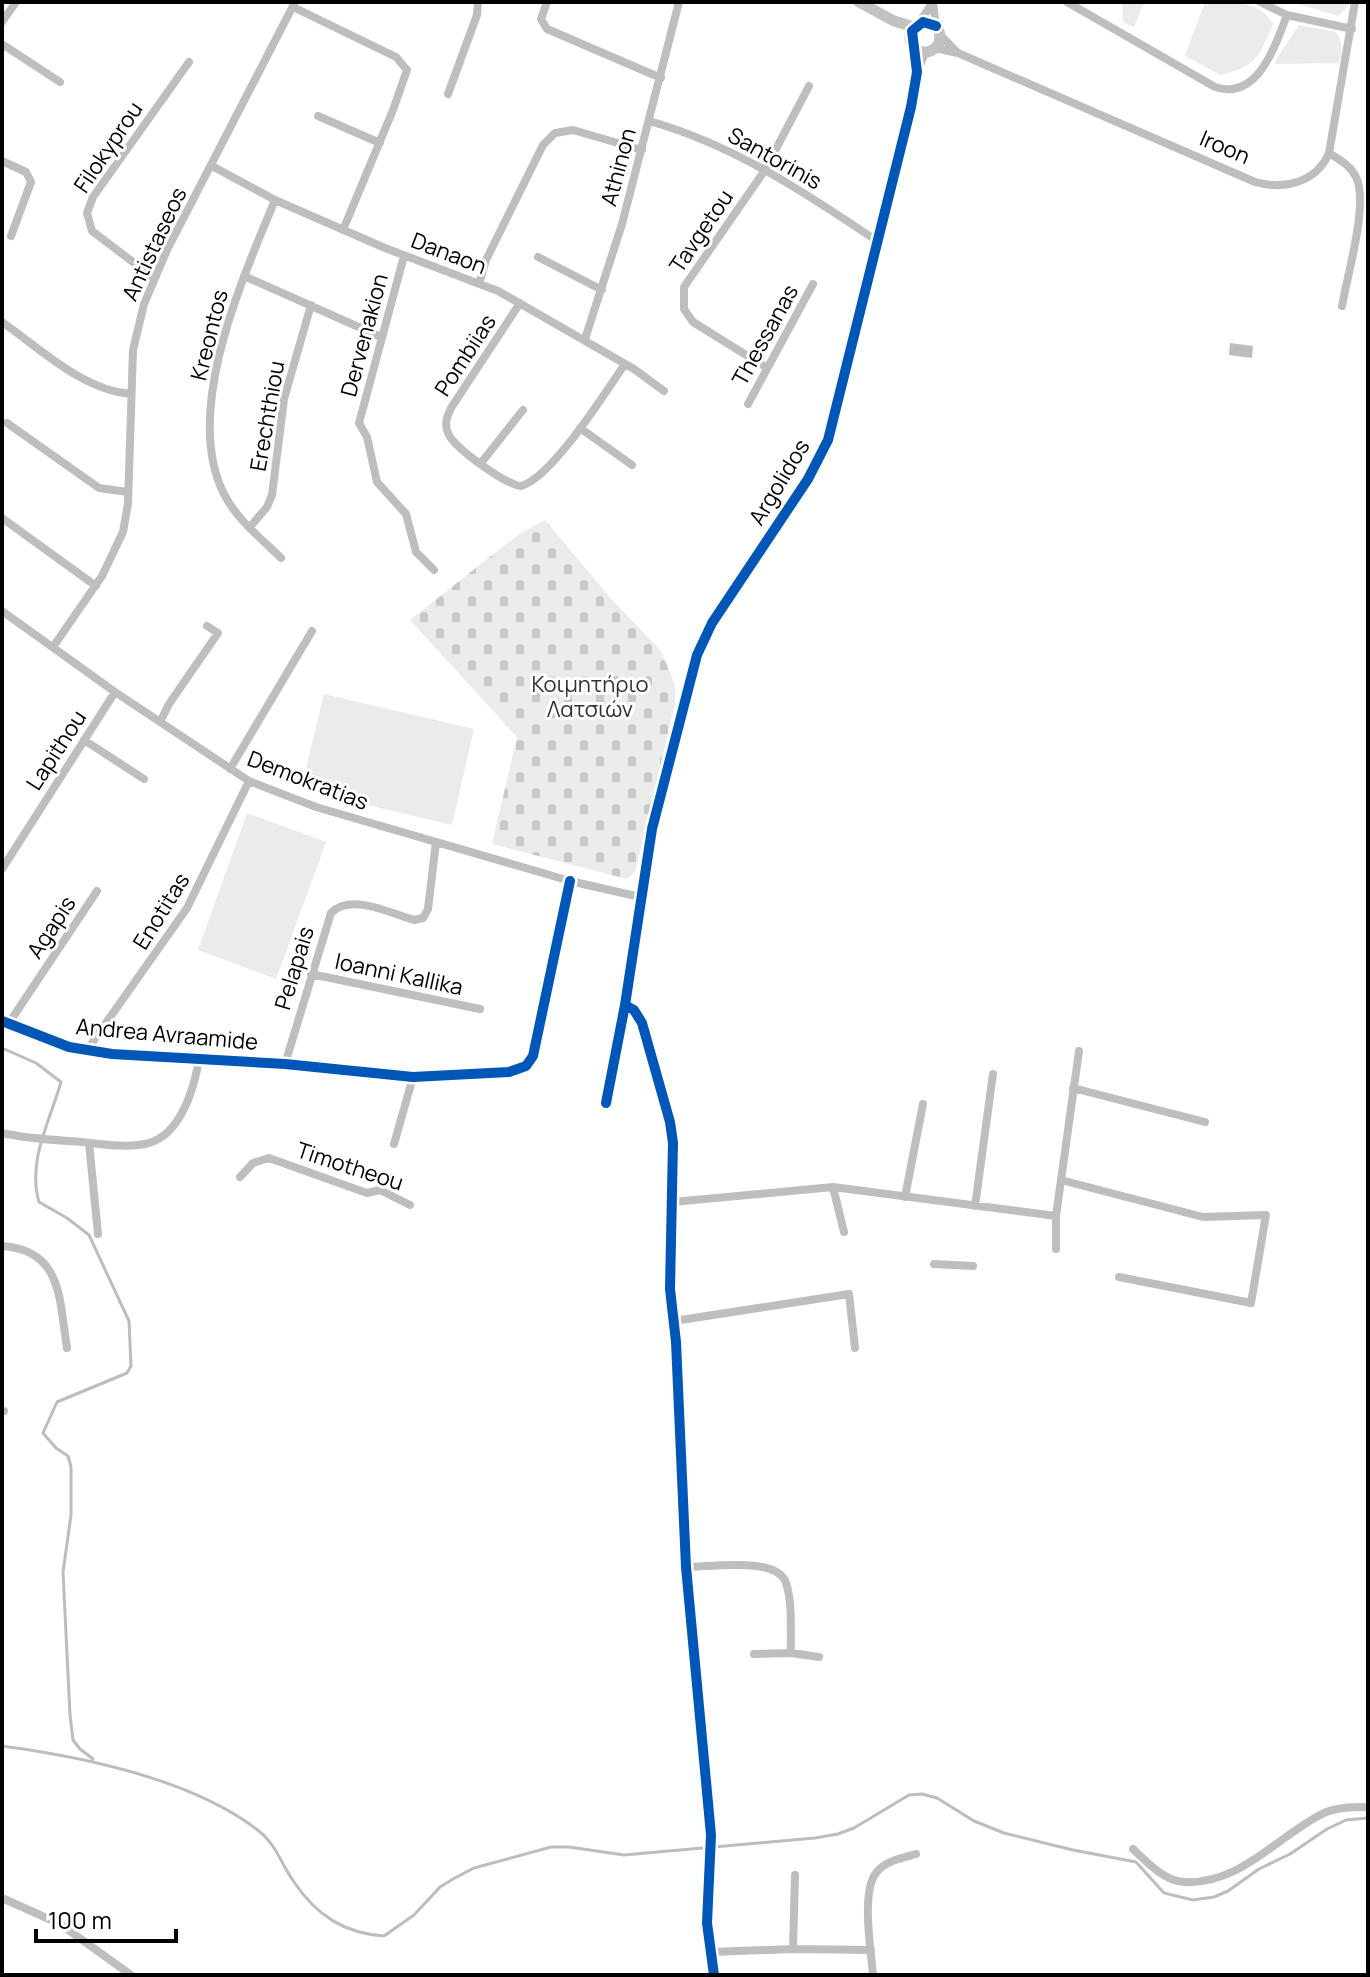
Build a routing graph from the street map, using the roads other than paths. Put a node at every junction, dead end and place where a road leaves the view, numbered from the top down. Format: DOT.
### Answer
graph roads {
  1 [pos="16,2"];
  2 [pos="478,2"];
  3 [pos="547,2"];
  4 [pos="859,2"];
  5 [pos="933,2"];
  6 [pos="1067,2"];
  7 [pos="1260,2"];
  8 [pos="1355,2"];
  9 [pos="677,3"];
  10 [pos="294,5"];
  11 [pos="1287,15"];
  12 [pos="2,22"];
  13 [pos="1352,29"];
  14 [pos="938,31"];
  15 [pos="914,33"];
  16 [pos="2,44"];
  17 [pos="931,50"];
  18 [pos="958,53"];
  19 [pos="189,62"];
  20 [pos="917,72"];
  21 [pos="661,78"];
  22 [pos="60,82"];
  23 [pos="809,86"];
  24 [pos="448,94"];
  25 [pos="318,116"];
  26 [pos="649,121"];
  27 [pos="380,143"];
  28 [pos="642,150"];
  29 [pos="1329,153"];
  30 [pos="2,161"];
  31 [pos="212,166"];
  32 [pos="765,170"];
  33 [pos="275,200"];
  34 [pos="343,230"];
  35 [pos="11,236"];
  36 [pos="877,241"];
  37 [pos="404,256"];
  38 [pos="538,257"];
  39 [pos="244,276"];
  40 [pos="154,278"];
  41 [pos="479,284"];
  42 [pos="813,284"];
  43 [pos="602,290"];
  44 [pos="520,303"];
  45 [pos="311,305"];
  46 [pos="1342,306"];
  47 [pos="2,322"];
  48 [pos="381,337"];
  49 [pos="585,339"];
  50 [pos="625,364"];
  51 [pos="767,368"];
  52 [pos="664,391"];
  53 [pos="131,394"];
  54 [pos="748,404"];
  55 [pos="523,410"];
  56 [pos="7,423"];
  57 [pos="580,428"];
  58 [pos="481,463"];
  59 [pos="632,465"];
  60 [pos="128,492"];
  61 [pos="2,518"];
  62 [pos="250,527"];
  63 [pos="281,558"];
  64 [pos="434,570"];
  65 [pos="96,586"];
  66 [pos="2,611"];
  67 [pos="207,626"];
  68 [pos="312,631"];
  69 [pos="53,647"];
  70 [pos="115,692"];
  71 [pos="160,722"];
  72 [pos="84,740"];
  73 [pos="230,769"];
  74 [pos="144,779"];
  75 [pos="249,781"];
  76 [pos="436,842"];
  77 [pos="2,869"];
  78 [pos="570,881"];
  79 [pos="97,891"];
  80 [pos="640,897"];
  81 [pos="311,974"];
  82 [pos="625,1005"];
  83 [pos="480,1009"];
  84 [pos="6,1022"];
  85 [pos="87,1050"];
  86 [pos="1079,1051"];
  87 [pos="199,1060"];
  88 [pos="285,1064"];
  89 [pos="993,1074"];
  90 [pos="413,1077"];
  91 [pos="1073,1088"];
  92 [pos="606,1103"];
  93 [pos="923,1104"];
  94 [pos="1205,1122"];
  95 [pos="2,1133"];
  96 [pos="89,1143"];
  97 [pos="394,1144"];
  98 [pos="240,1177"];
  99 [pos="1061,1180"];
  100 [pos="833,1187"];
  101 [pos="905,1197"];
  102 [pos="673,1202"];
  103 [pos="410,1205"];
  104 [pos="975,1206"];
  105 [pos="1056,1216"];
  106 [pos="844,1232"];
  107 [pos="98,1234"];
  108 [pos="2,1246"];
  109 [pos="1056,1249"];
  110 [pos="934,1264"];
  111 [pos="973,1266"];
  112 [pos="1119,1277"];
  113 [pos="674,1321"];
  114 [pos="67,1348"];
  115 [pos="855,1348"];
  116 [pos="686,1567"];
  117 [pos="791,1653"];
  118 [pos="754,1654"];
  119 [pos="819,1657"];
  120 [pos="1368,1807"];
  121 [pos="1133,1849"];
  122 [pos="916,1854"];
  123 [pos="795,1875"];
  124 [pos="2,1898"];
  125 [pos="793,1949"];
  126 [pos="871,1950"];
  127 [pos="711,1952"];
  128 [pos="131,1975"];
  129 [pos="714,1975"];
  130 [pos="873,1975"];
  1 -- 12 [label="street"];
  2 -- 24 [label="street"];
  3 -- 21 [label="street"];
  4 -- 15 [label="street"];
  5 -- 14 [label="street"];
  5 -- 15 [label="street"];
  6 -- 11 [label="street"];
  7 -- 11 [label="street"];
  8 -- 13 [label="street"];
  9 -- 21 [label="street, Athinon"];
  10 -- 27 [label="street"];
  10 -- 31 [label="street, Antistaseos"];
  11 -- 13 [label="street"];
  13 -- 29 [label="street"];
  14 -- 15 [label="street"];
  14 -- 17 [label="street"];
  14 -- 18 [label="street, Iroon"];
  15 -- 17 [label="street"];
  15 -- 20 [label="street, Argolidos"];
  16 -- 22 [label="street"];
  17 -- 18 [label="street, Iroon"];
  17 -- 20 [label="street, Argolidos"];
  18 -- 29 [label="street, Iroon"];
  19 -- 40 [label="street, Filokyprou"];
  20 -- 36 [label="street, Argolidos"];
  21 -- 26 [label="street, Athinon"];
  23 -- 32 [label="street"];
  25 -- 27 [label="street"];
  26 -- 28 [label="street, Athinon"];
  26 -- 32 [label="street, Santorinis"];
  27 -- 34 [label="street"];
  28 -- 41 [label="street"];
  28 -- 43 [label="street, Athinon"];
  29 -- 46 [label="street"];
  30 -- 35 [label="street"];
  31 -- 33 [label="street, Danaon"];
  31 -- 40 [label="street, Antistaseos"];
  32 -- 36 [label="street, Santorinis"];
  32 -- 51 [label="street, Tavgetou"];
  33 -- 34 [label="street, Danaon"];
  33 -- 39 [label="street, Kreontos"];
  34 -- 37 [label="street, Danaon"];
  36 -- 80 [label="street, Argolidos"];
  37 -- 41 [label="street, Danaon"];
  37 -- 48 [label="street, Dervenakion"];
  38 -- 43 [label="street"];
  39 -- 45 [label="street"];
  39 -- 62 [label="street, Kreontos"];
  40 -- 53 [label="street, Antistaseos"];
  41 -- 44 [label="street, Danaon"];
  42 -- 51 [label="street, Thessanas"];
  43 -- 49 [label="street, Athinon"];
  44 -- 49 [label="street, Danaon"];
  44 -- 58 [label="street, Pombiias"];
  45 -- 48 [label="street"];
  45 -- 62 [label="street, Erechthiou"];
  47 -- 53 [label="street"];
  48 -- 64 [label="street, Dervenakion"];
  49 -- 50 [label="street, Danaon"];
  50 -- 52 [label="street, Danaon"];
  50 -- 57 [label="street"];
  51 -- 54 [label="street, Thessanas"];
  53 -- 60 [label="street, Antistaseos"];
  55 -- 58 [label="street"];
  56 -- 60 [label="street"];
  57 -- 58 [label="street, Pombiias"];
  57 -- 59 [label="street"];
  60 -- 65 [label="street, Antistaseos"];
  61 -- 65 [label="street"];
  62 -- 63 [label="street, Kreontos"];
  65 -- 69 [label="street, Antistaseos"];
  66 -- 69 [label="street, Demokratias"];
  67 -- 71 [label="street"];
  68 -- 73 [label="street"];
  69 -- 70 [label="street, Demokratias"];
  70 -- 71 [label="street, Demokratias"];
  70 -- 72 [label="street, Lapithou"];
  71 -- 73 [label="street, Demokratias"];
  72 -- 74 [label="street"];
  72 -- 77 [label="street, Lapithou"];
  73 -- 75 [label="street, Demokratias"];
  75 -- 76 [label="street, Demokratias"];
  75 -- 85 [label="street, Enotitas"];
  76 -- 78 [label="street, Demokratias"];
  76 -- 81 [label="street, Pelapais"];
  78 -- 80 [label="street, Demokratias"];
  78 -- 90 [label="street, Andrea Avraamide"];
  79 -- 84 [label="street, Agapis"];
  80 -- 82 [label="street, Argolidos"];
  81 -- 83 [label="street, Ioanni Kallika"];
  81 -- 88 [label="street, Pelapais"];
  82 -- 92 [label="street, Argolidos"];
  82 -- 102 [label="street"];
  84 -- 85 [label="street, Andrea Avraamide"];
  85 -- 87 [label="street, Andrea Avraamide"];
  86 -- 91 [label="street"];
  87 -- 88 [label="street, Andrea Avraamide"];
  87 -- 96 [label="street"];
  88 -- 90 [label="street, Andrea Avraamide"];
  89 -- 104 [label="street"];
  90 -- 97 [label="street, Timotheou"];
  91 -- 94 [label="street"];
  91 -- 99 [label="street"];
  93 -- 101 [label="street"];
  95 -- 96 [label="street"];
  96 -- 107 [label="street"];
  98 -- 103 [label="street, Timotheou"];
  99 -- 105 [label="street"];
  99 -- 112 [label="street"];
  100 -- 101 [label="street"];
  100 -- 102 [label="street"];
  100 -- 106 [label="street"];
  101 -- 104 [label="street"];
  102 -- 113 [label="street"];
  104 -- 105 [label="street"];
  105 -- 109 [label="street"];
  108 -- 114 [label="street"];
  110 -- 111 [label="street"];
  113 -- 115 [label="street"];
  113 -- 116 [label="street"];
  116 -- 117 [label="street"];
  116 -- 127 [label="street"];
  117 -- 118 [label="street"];
  117 -- 119 [label="street"];
  120 -- 121 [label="street"];
  122 -- 126 [label="street"];
  123 -- 125 [label="street"];
  124 -- 128 [label="street"];
  125 -- 126 [label="street"];
  125 -- 127 [label="street"];
  126 -- 130 [label="street"];
  127 -- 129 [label="street"];
}
